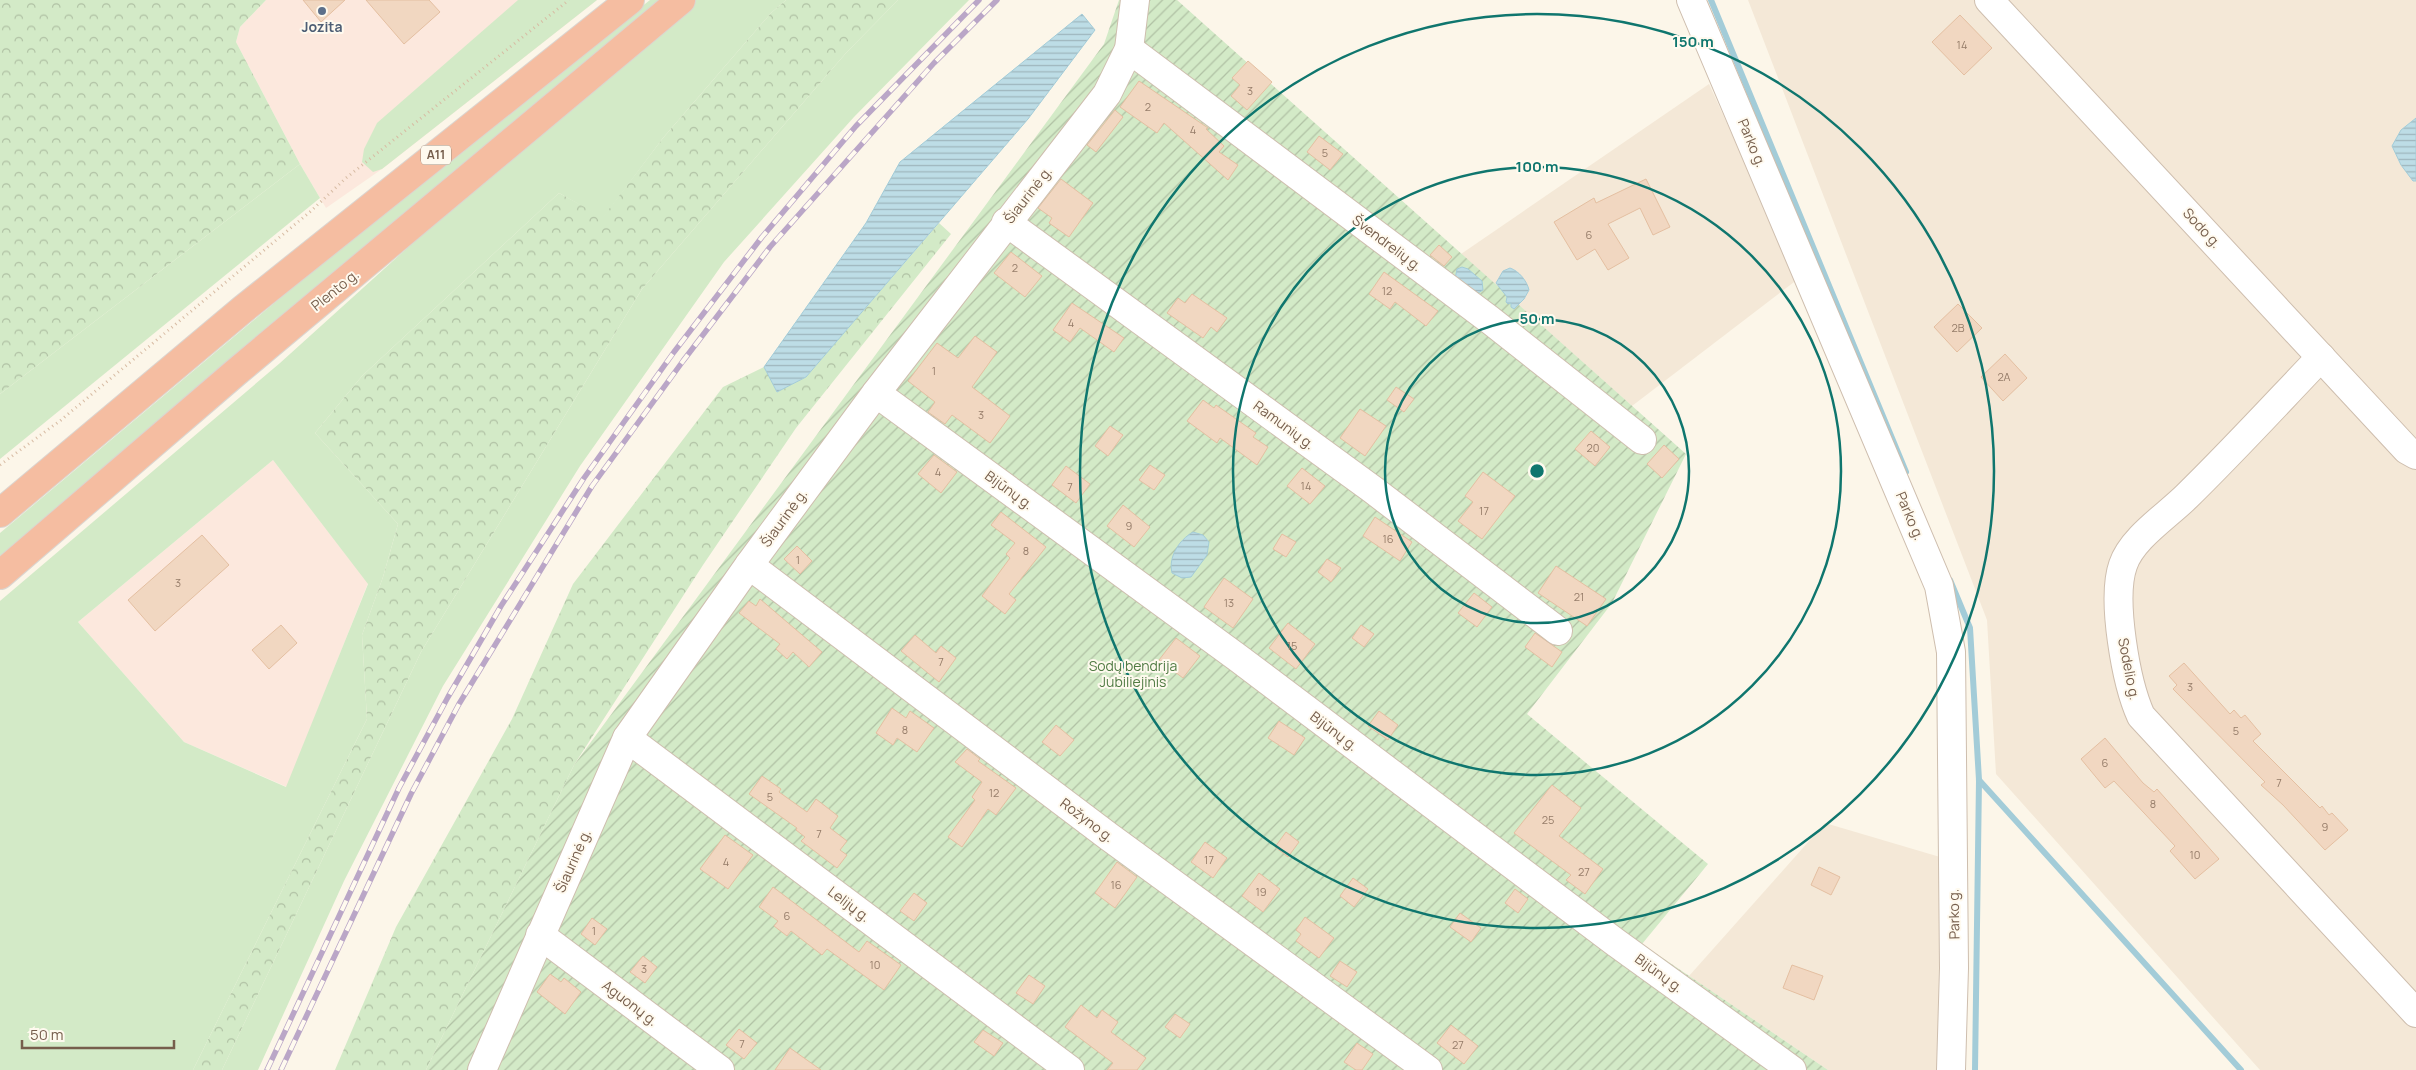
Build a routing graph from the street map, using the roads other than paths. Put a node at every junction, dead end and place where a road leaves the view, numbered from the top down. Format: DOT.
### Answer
graph roads {
  1 [pos="630,0"];
  2 [pos="1136,0"];
  3 [pos="1692,0"];
  4 [pos="1989,0"];
  5 [pos="676,4"];
  6 [pos="1130,49"];
  7 [pos="1006,222"];
  8 [pos="2322,357"];
  9 [pos="876,393"];
  10 [pos="1642,440"];
  11 [pos="2416,455"];
  12 [pos="27,490"];
  13 [pos="0,502"];
  14 [pos="0,513"];
  15 [pos="749,565"];
  16 [pos="4,572"];
  17 [pos="1558,631"];
  18 [pos="627,738"];
  19 [pos="540,935"];
  20 [pos="2416,1013"];
  21 [pos="482,1070"];
  22 [pos="720,1070"];
  23 [pos="1070,1070"];
  24 [pos="1428,1070"];
  25 [pos="1792,1070"];
  26 [pos="1950,1070"];
  1 -- 12 [label="highway, A11"];
  2 -- 6 [label="street, Šiaurinė g."];
  3 -- 26 [label="street, Parko g."];
  4 -- 8 [label="street, Sodo g."];
  5 -- 16 [label="highway, Plento g."];
  6 -- 7 [label="street, Šiaurinė g."];
  6 -- 10 [label="street, Švendrelių g."];
  7 -- 9 [label="street, Šiaurinė g."];
  7 -- 17 [label="street, Ramunių g."];
  8 -- 11 [label="street, Sodo g."];
  8 -- 20 [label="street, Sodelio g."];
  9 -- 15 [label="street, Šiaurinė g."];
  9 -- 25 [label="street, Bijūnų g."];
  12 -- 13 [label="highway"];
  12 -- 14 [label="highway, A11"];
  15 -- 18 [label="street, Šiaurinė g."];
  15 -- 24 [label="street, Rožyno g."];
  18 -- 19 [label="street, Šiaurinė g."];
  18 -- 23 [label="street, Lelijų g."];
  19 -- 21 [label="street, Šiaurinė g."];
  19 -- 22 [label="street, Aguonų g."];
}
